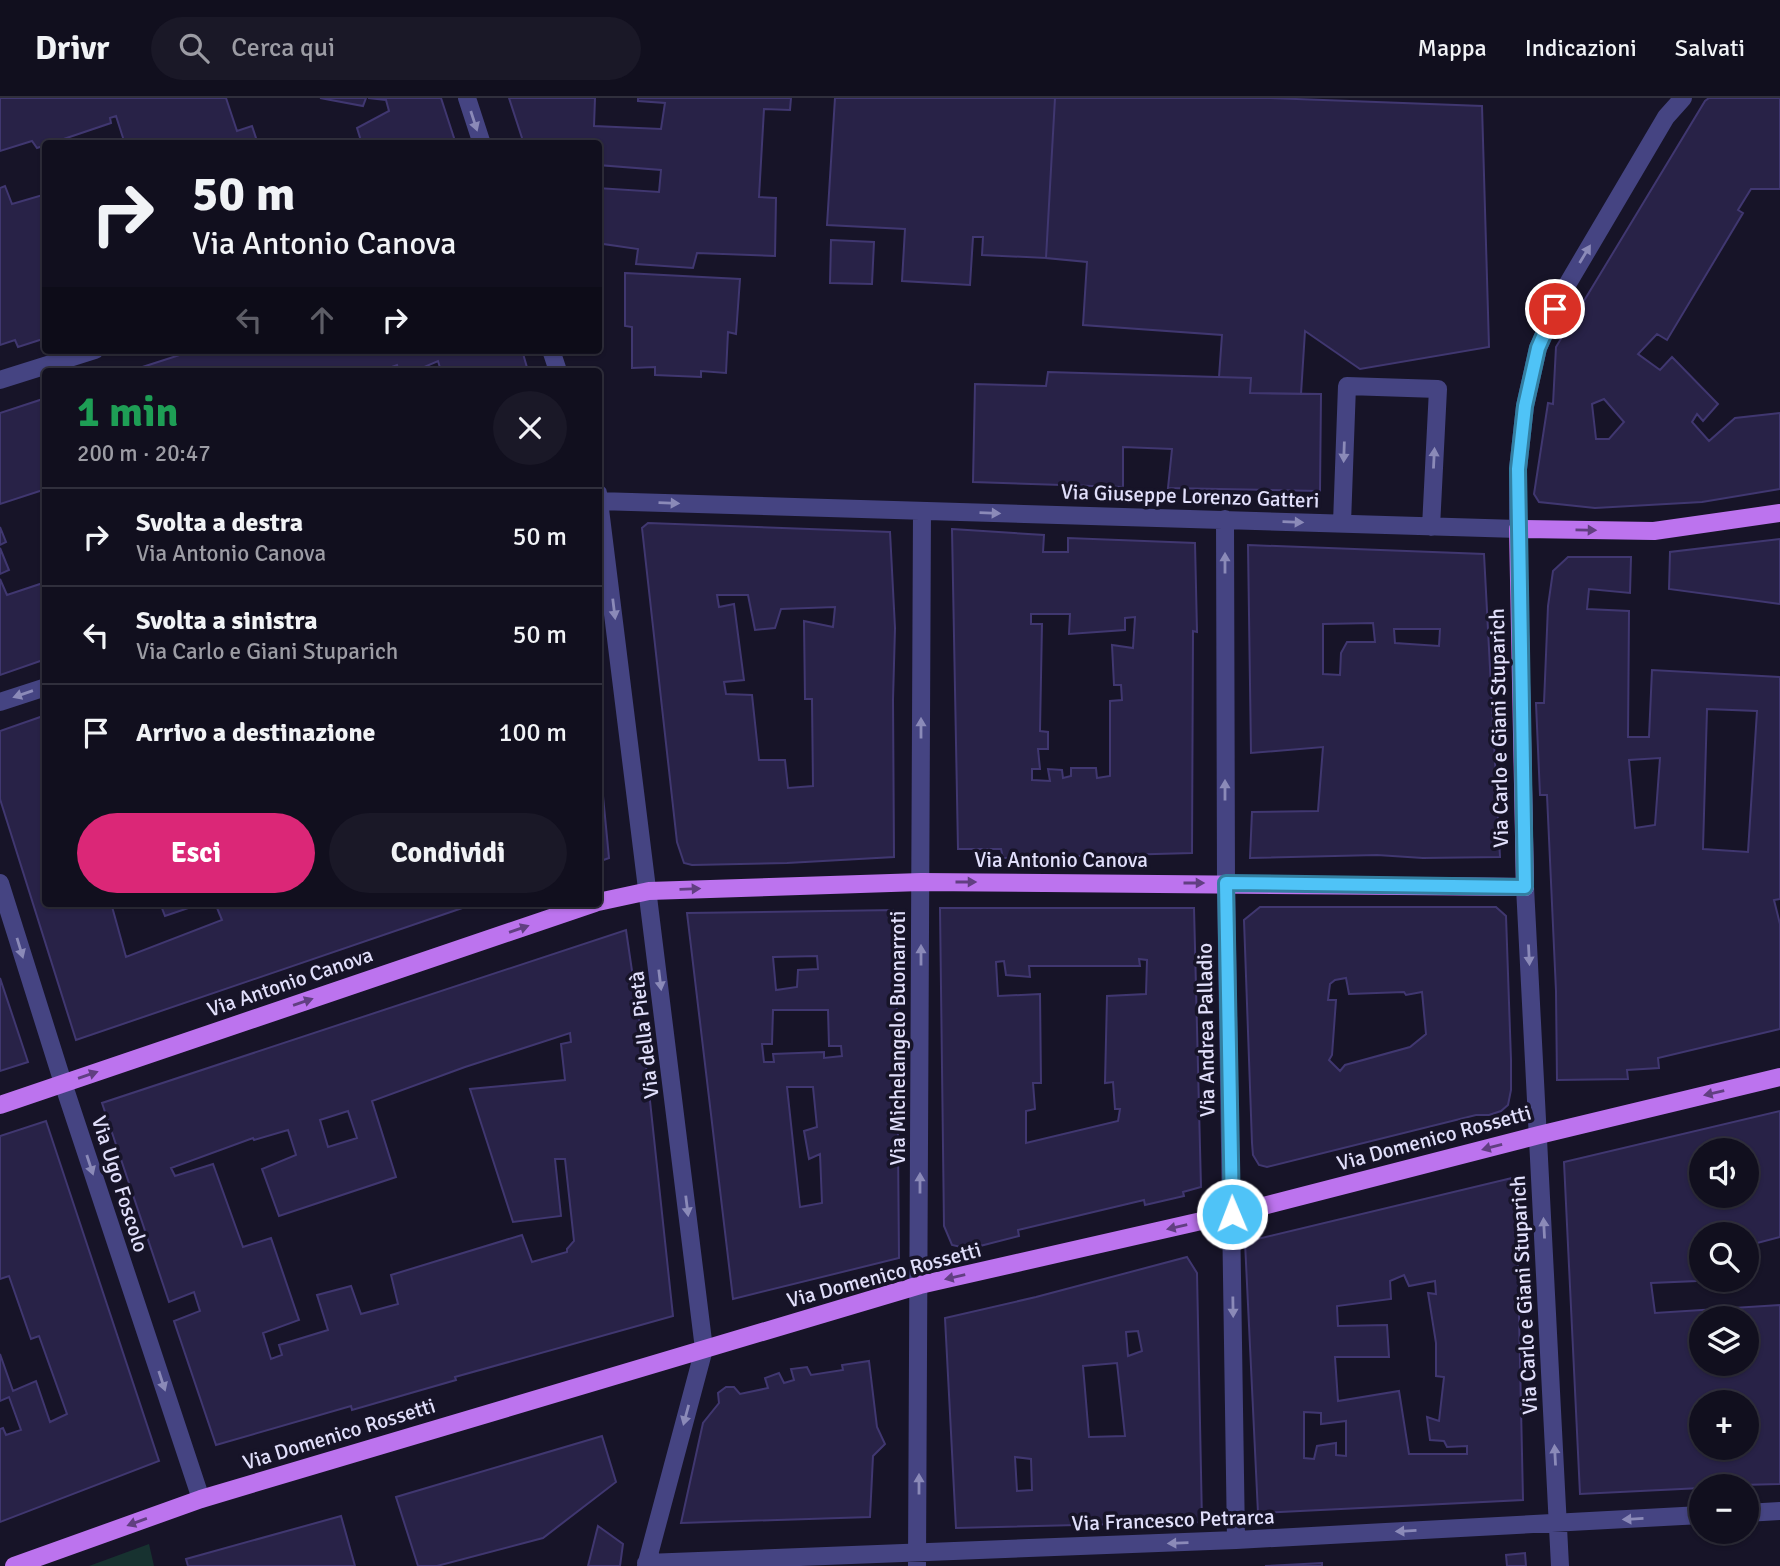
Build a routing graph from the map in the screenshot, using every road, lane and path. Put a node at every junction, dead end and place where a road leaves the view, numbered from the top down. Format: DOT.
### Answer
graph roads {
  1 [pos="467,98"];
  2 [pos="1683,98"];
  3 [pos="481,140"];
  4 [pos="82,354"];
  5 [pos="0,380"];
  6 [pos="602,498"];
  7 [pos="922,511"];
  8 [pos="1780,513"];
  9 [pos="1225,519"];
  10 [pos="602,522"];
  11 [pos="1342,523"];
  12 [pos="1431,527"];
  13 [pos="1518,529"];
  14 [pos="42,688"];
  15 [pos="0,702"];
  16 [pos="921,882"];
  17 [pos="0,883"];
  18 [pos="1226,883"];
  19 [pos="1525,887"];
  20 [pos="649,891"];
  21 [pos="602,901"];
  22 [pos="582,907"];
  23 [pos="1780,1077"];
  24 [pos="63,1083"];
  25 [pos="0,1105"];
  26 [pos="1539,1135"];
  27 [pos="1232,1214"];
  28 [pos="920,1285"];
  29 [pos="704,1349"];
  30 [pos="201,1499"];
  31 [pos="1780,1511"];
  32 [pos="1759,1512"];
  33 [pos="1689,1516"];
  34 [pos="1559,1523"];
  35 [pos="1236,1540"];
  36 [pos="918,1559"];
  37 [pos="646,1565"];
  38 [pos="14,1566"];
  39 [pos="1560,1566"];
  1 -- 3 [label="street, one-way"];
  13 -- 2 [label="street, Via Carlo e Giani Stuparich, one-way"];
  4 -- 5 [label="street"];
  6 -- 7 [label="street, Via Giuseppe Lorenzo Gatteri, one-way"];
  7 -- 9 [label="street, Via Giuseppe Lorenzo Gatteri, one-way"];
  16 -- 7 [label="street, Via Michelangelo Buonarroti, one-way"];
  13 -- 8 [label="main road, Via Giuseppe Lorenzo Gatteri, one-way"];
  9 -- 11 [label="street, Via Giuseppe Lorenzo Gatteri, one-way"];
  18 -- 9 [label="street, Via Andrea Palladio, one-way"];
  10 -- 20 [label="street, Via della Pietà, one-way"];
  11 -- 12 [label="street, Via Giuseppe Lorenzo Gatteri"];
  12 -- 11 [label="street, one-way"];
  12 -- 13 [label="street, Via Giuseppe Lorenzo Gatteri"];
  13 -- 19 [label="main road, Via Carlo e Giani Stuparich"];
  14 -- 15 [label="street, one-way"];
  16 -- 18 [label="main road, Via Antonio Canova, one-way"];
  20 -- 16 [label="main road, Via Antonio Canova, one-way"];
  28 -- 16 [label="street, Via Michelangelo Buonarroti, one-way"];
  17 -- 24 [label="street, Via Ugo Foscolo, one-way"];
  18 -- 19 [label="main road, Via Antonio Canova"];
  18 -- 27 [label="street, Via Andrea Palladio"];
  19 -- 26 [label="street, Via Carlo e Giani Stuparich, one-way"];
  20 -- 21 [label="main road, Via Antonio Canova"];
  20 -- 29 [label="street, Via della Pietà, one-way"];
  24 -- 22 [label="main road, Via Antonio Canova, one-way"];
  23 -- 26 [label="main road, Via Domenico Rossetti, one-way"];
  24 -- 25 [label="main road, Via Antonio Canova"];
  24 -- 30 [label="street, Via Ugo Foscolo, one-way"];
  26 -- 27 [label="main road, Via Domenico Rossetti, one-way"];
  34 -- 26 [label="street, Via Carlo e Giani Stuparich, one-way"];
  27 -- 28 [label="main road, Via Domenico Rossetti, one-way"];
  27 -- 35 [label="street, Via Andrea Palladio, one-way"];
  28 -- 29 [label="main road, Via Domenico Rossetti"];
  36 -- 28 [label="street, Via Michelangelo Buonarroti, one-way"];
  29 -- 30 [label="main road, Via Domenico Rossetti"];
  29 -- 37 [label="street, Via della Pietà, one-way"];
  30 -- 38 [label="main road, Via Domenico Rossetti, one-way"];
  31 -- 32 [label="street"];
  33 -- 34 [label="street, Via Francesco Petrarca, one-way"];
  34 -- 35 [label="street, Via Francesco Petrarca, one-way"];
  34 -- 39 [label="street, Via Carlo e Giani Stuparich"];
  35 -- 36 [label="street, Via Francesco Petrarca, one-way"];
  36 -- 37 [label="street, Via Francesco Petrarca"];
}
